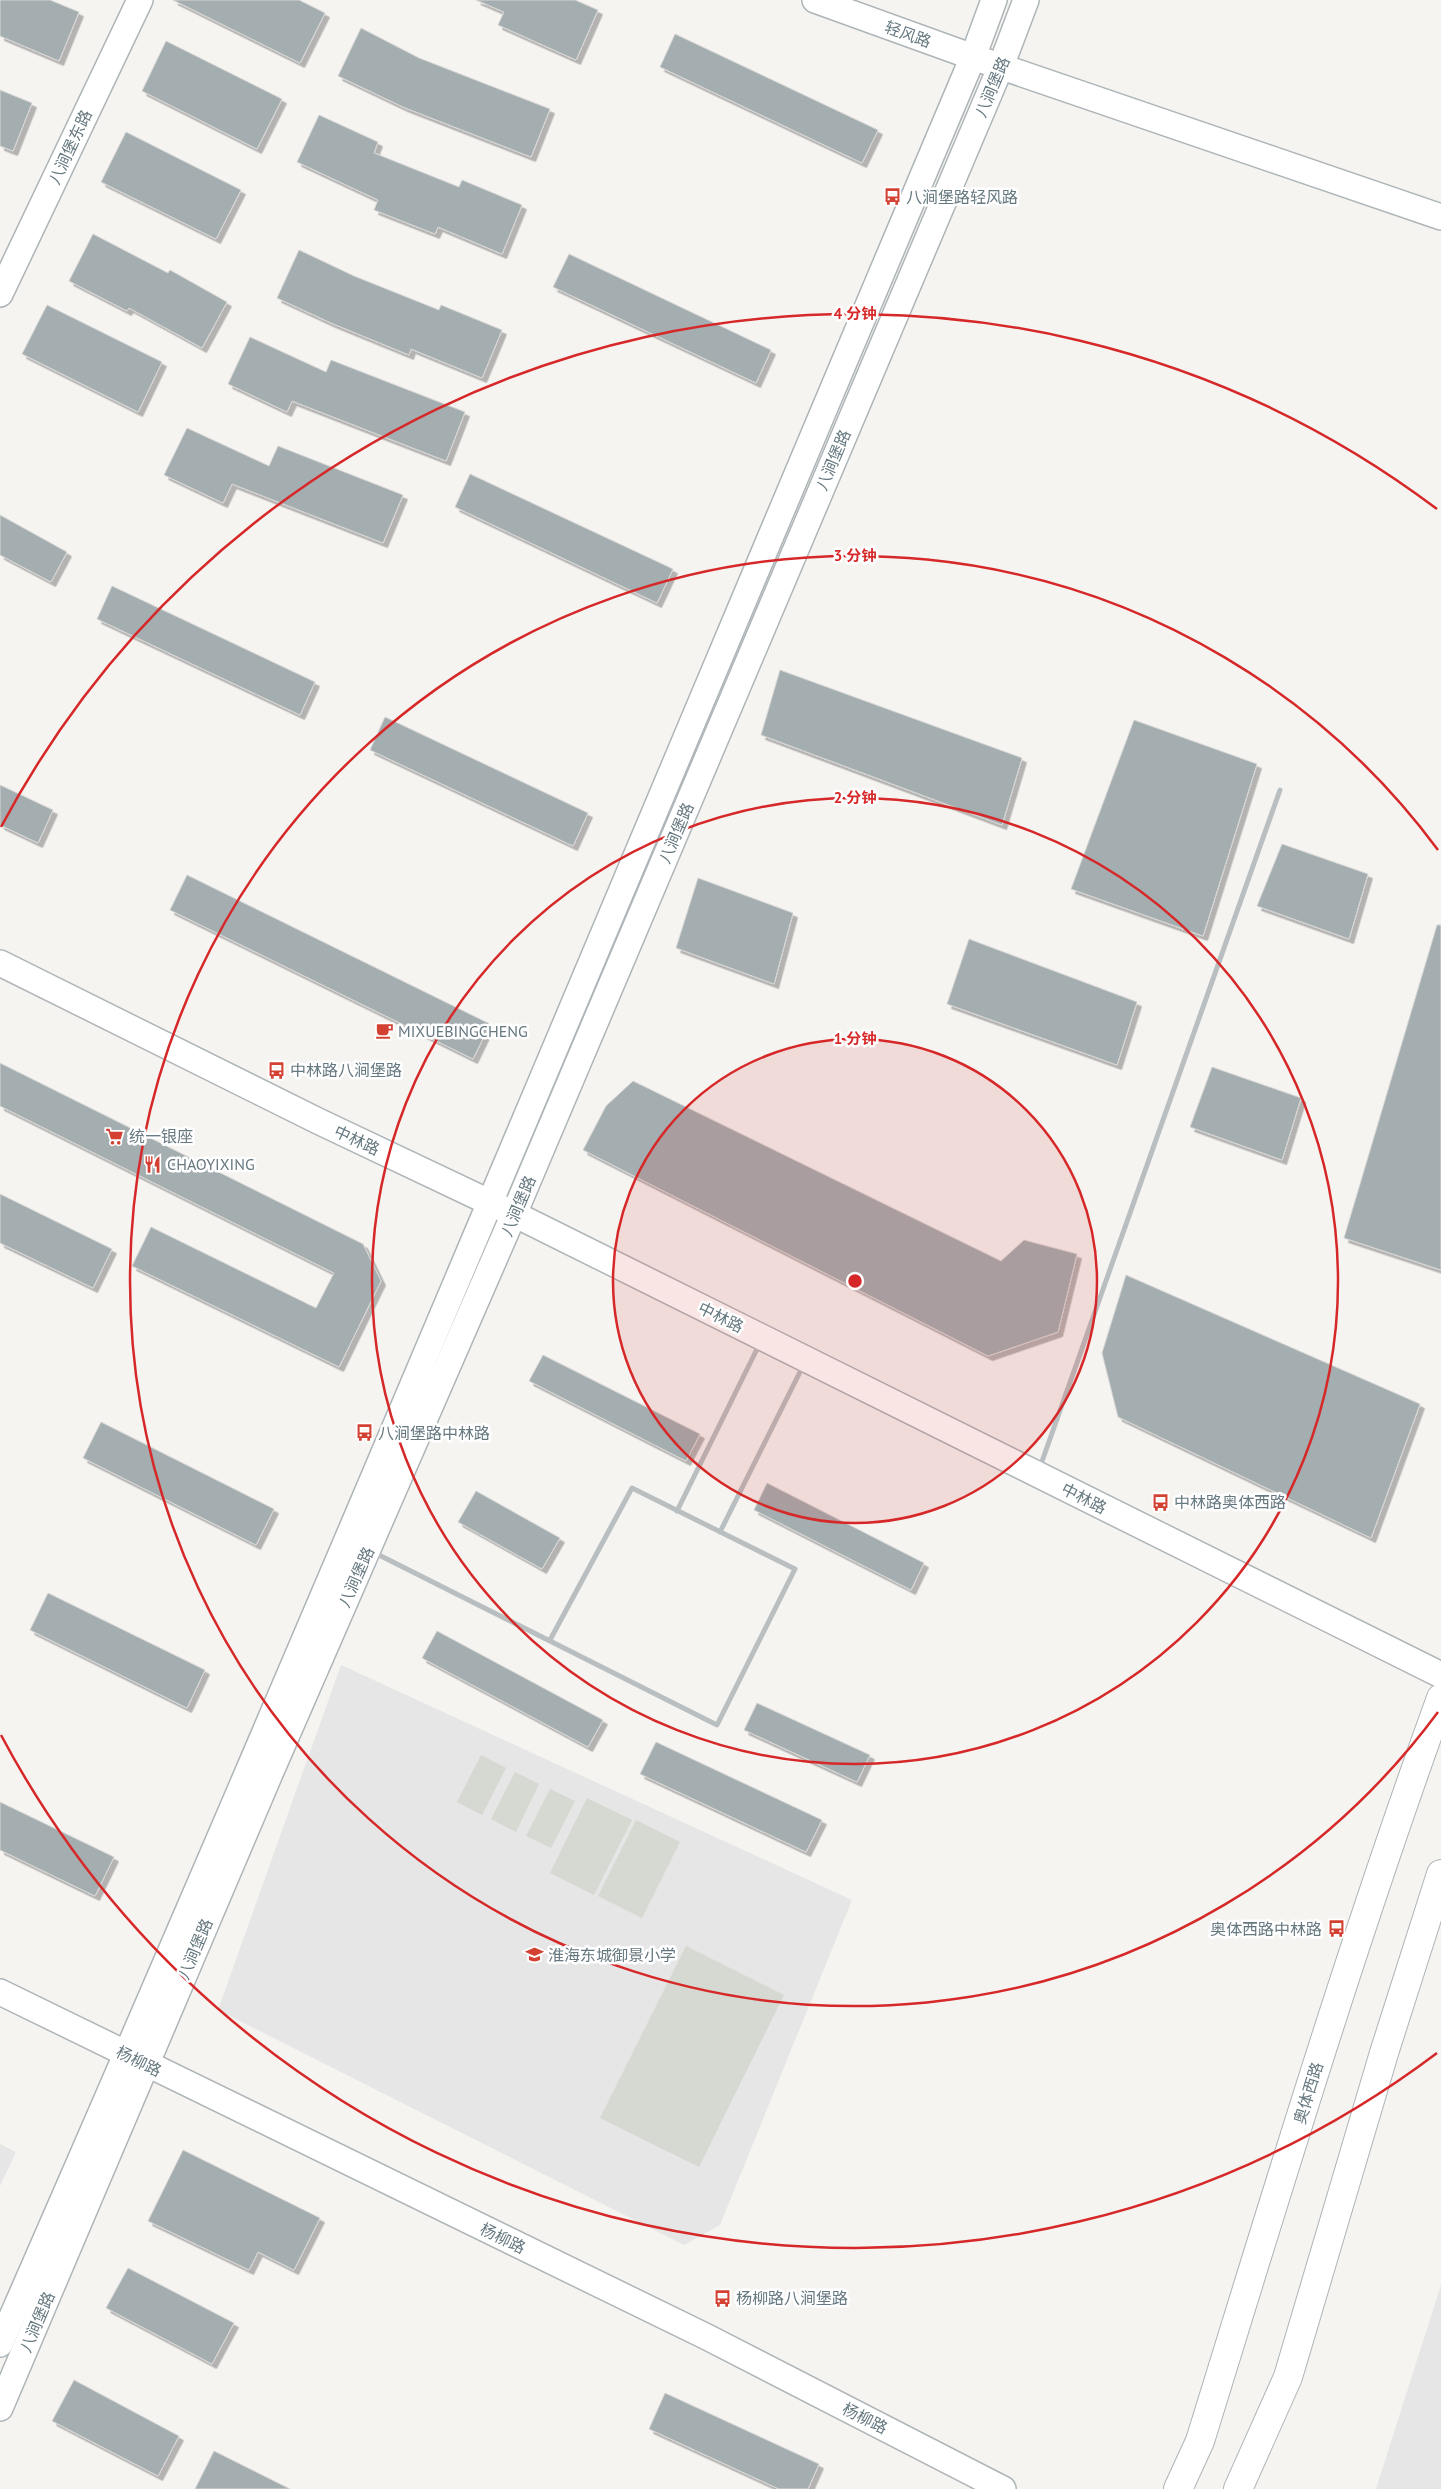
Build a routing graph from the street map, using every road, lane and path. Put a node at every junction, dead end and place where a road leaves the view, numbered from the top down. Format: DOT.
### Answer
graph roads {
  1 [pos="140,0"];
  2 [pos="815,0"];
  3 [pos="994,0"];
  4 [pos="1026,0"];
  5 [pos="973,57"];
  6 [pos="1001,66"];
  7 [pos="1441,217"];
  8 [pos="0,294"];
  9 [pos="1280,790"];
  10 [pos="0,963"];
  11 [pos="488,1202"];
  12 [pos="514,1214"];
  13 [pos="763,1338"];
  14 [pos="806,1359"];
  15 [pos="1038,1475"];
  16 [pos="678,1511"];
  17 [pos="720,1532"];
  18 [pos="368,1550"];
  19 [pos="550,1640"];
  20 [pos="1441,1675"];
  21 [pos="1441,1698"];
  22 [pos="1441,1874"];
  23 [pos="0,1992"];
  24 [pos="136,2060"];
  25 [pos="0,2344"];
  26 [pos="0,2408"];
  27 [pos="1003,2489"];
  28 [pos="1178,2489"];
  29 [pos="1238,2489"];
  1 -- 8 [label="street, 八涧堡东路"];
  2 -- 5 [label="street, 轻风路"];
  3 -- 5 [label="street, 八涧堡路"];
  4 -- 6 [label="street, 八涧堡路"];
  5 -- 6 [label="street, 轻风路"];
  5 -- 11 [label="street, 八涧堡路"];
  6 -- 7 [label="street, 轻风路"];
  6 -- 12 [label="street, 八涧堡路"];
  9 -- 15 [label="street"];
  10 -- 11 [label="street, 中林路"];
  11 -- 12 [label="street, 中林路"];
  11 -- 24 [label="street, 八涧堡路"];
  12 -- 13 [label="street, 中林路"];
  12 -- 18 [label="street, 八涧堡路"];
  13 -- 14 [label="street, 中林路"];
  13 -- 16 [label="street"];
  14 -- 15 [label="street, 中林路"];
  14 -- 17 [label="street"];
  15 -- 20 [label="street, 中林路"];
  16 -- 17 [label="street"];
  16 -- 19 [label="street"];
  17 -- 19 [label="street"];
  18 -- 19 [label="street"];
  18 -- 24 [label="street, 八涧堡路"];
  21 -- 28 [label="main road, 奥体西路"];
  22 -- 29 [label="main road"];
  23 -- 24 [label="street, 杨柳路"];
  24 -- 25 [label="street, 八涧堡路"];
  24 -- 26 [label="street, 八涧堡路"];
  24 -- 27 [label="street, 杨柳路"];
}
